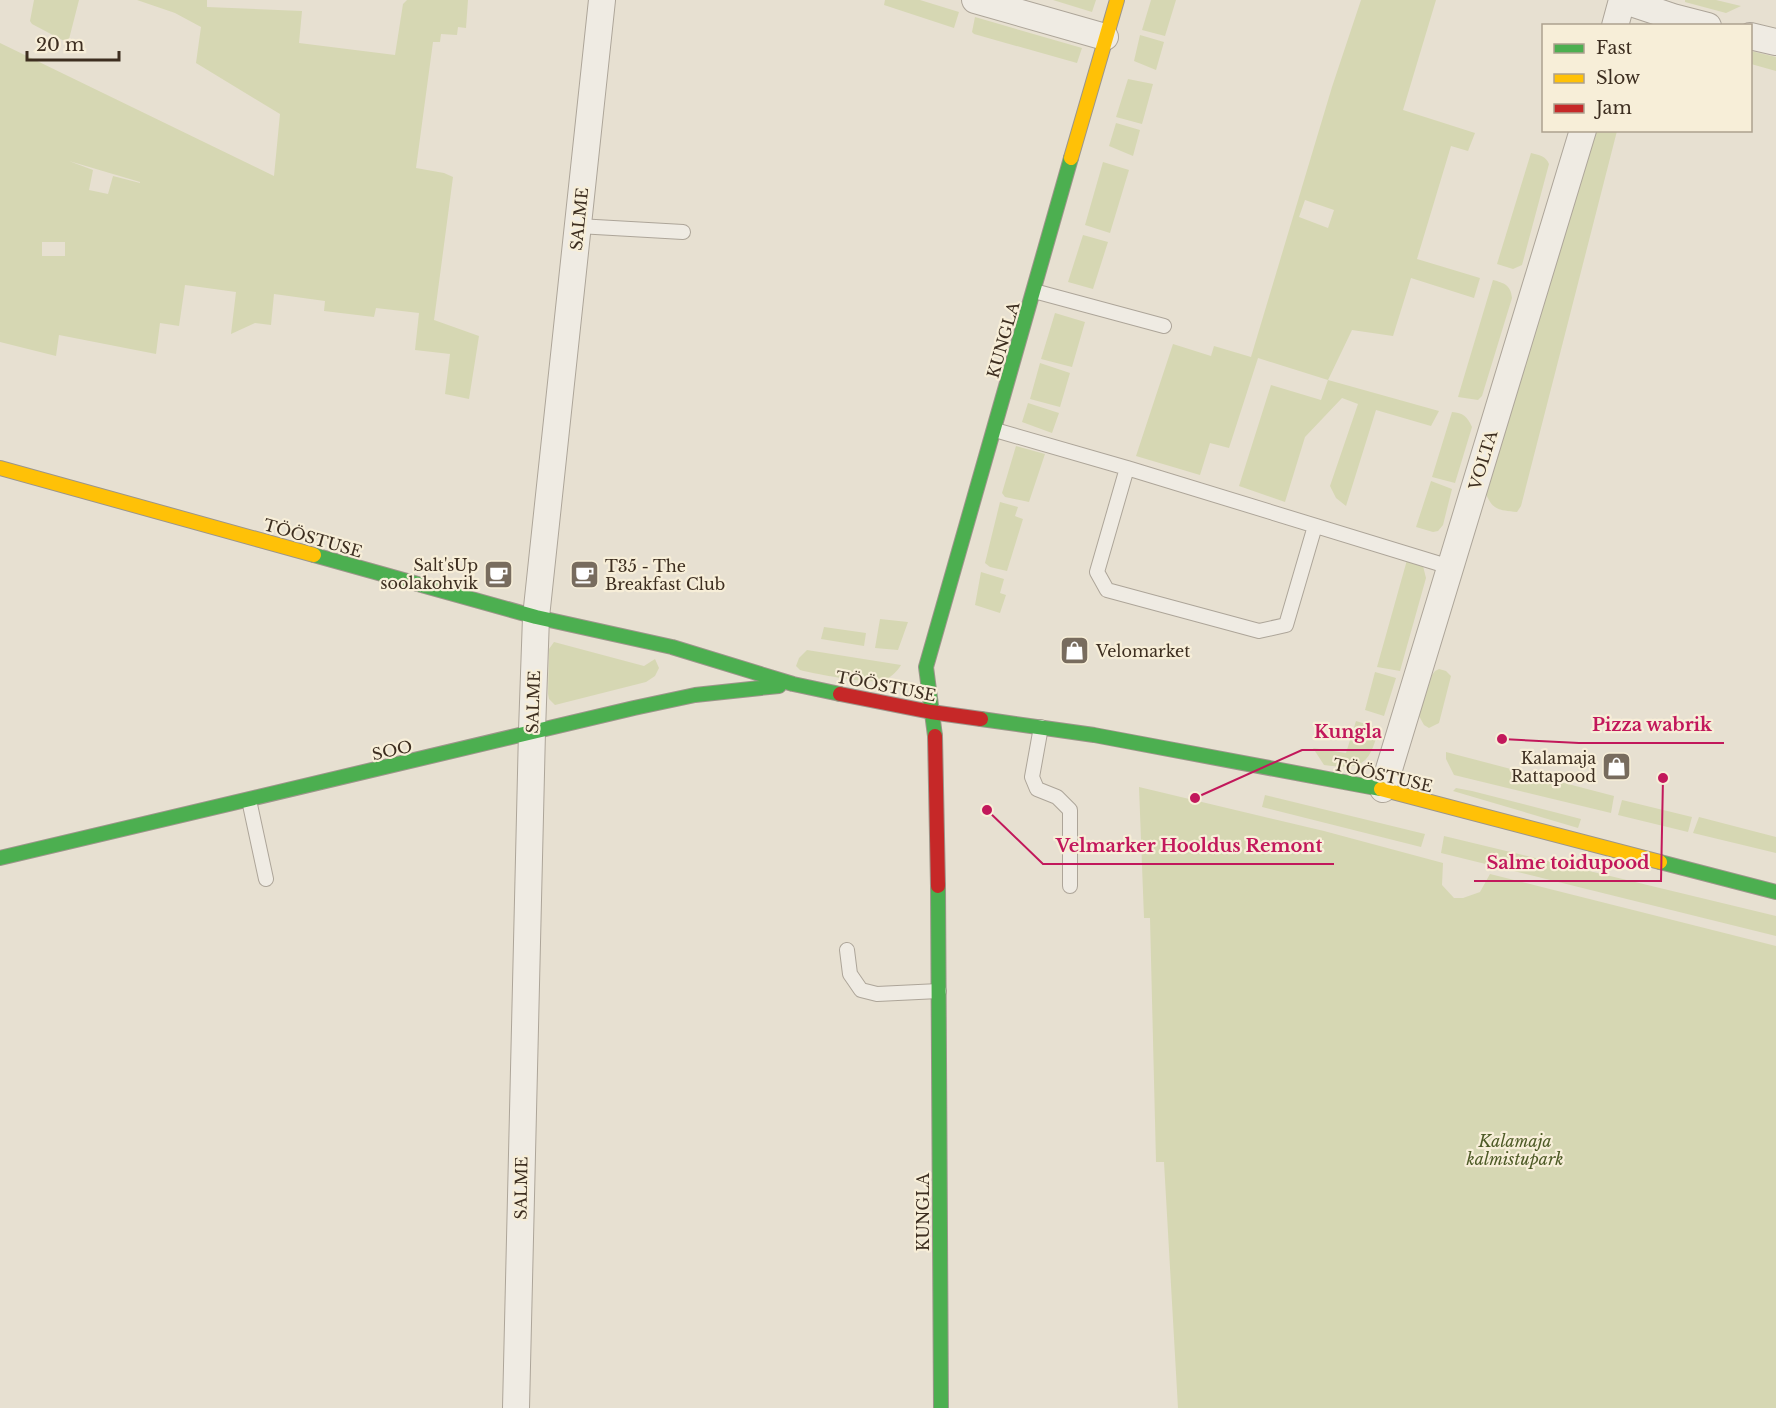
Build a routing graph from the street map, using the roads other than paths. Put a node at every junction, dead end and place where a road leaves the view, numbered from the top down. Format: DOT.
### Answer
graph roads {
  1 [pos="602,0"];
  2 [pos="975,0"];
  3 [pos="1117,0"];
  4 [pos="1622,0"];
  5 [pos="1616,24"];
  6 [pos="1700,24"];
  7 [pos="1752,36"];
  8 [pos="1105,37"];
  9 [pos="1776,42"];
  10 [pos="1582,132"];
  11 [pos="578,226"];
  12 [pos="683,232"];
  13 [pos="1034,291"];
  14 [pos="1164,326"];
  15 [pos="995,430"];
  16 [pos="0,468"];
  17 [pos="1127,468"];
  18 [pos="1315,526"];
  19 [pos="1450,567"];
  20 [pos="536,617"];
  21 [pos="672,647"];
  22 [pos="674,664"];
  23 [pos="793,684"];
  24 [pos="666,688"];
  25 [pos="634,708"];
  26 [pos="931,712"];
  27 [pos="1041,727"];
  28 [pos="532,731"];
  29 [pos="1383,789"];
  30 [pos="249,800"];
  31 [pos="0,858"];
  32 [pos="266,879"];
  33 [pos="1070,886"];
  34 [pos="1776,892"];
  35 [pos="847,950"];
  36 [pos="939,991"];
  37 [pos="516,1408"];
  38 [pos="941,1408"];
  1 -- 11 [label="street, SALME"];
  2 -- 8 [label="street"];
  3 -- 8 [label="street, KUNGLA"];
  4 -- 5 [label="street"];
  4 -- 6 [label="street"];
  7 -- 9 [label="street"];
  8 -- 13 [label="street, KUNGLA"];
  10 -- 19 [label="street, VOLTA"];
  11 -- 12 [label="lane"];
  11 -- 20 [label="street, SALME"];
  13 -- 14 [label="lane"];
  13 -- 15 [label="street, KUNGLA"];
  15 -- 17 [label="lane"];
  15 -- 26 [label="street, KUNGLA"];
  16 -- 20 [label="street, TÖÖSTUSE"];
  17 -- 18 [label="lane"];
  17 -- 18 [label="lane"];
  18 -- 19 [label="lane"];
  19 -- 29 [label="street, VOLTA"];
  20 -- 21 [label="street, TÖÖSTUSE"];
  20 -- 28 [label="street, SALME"];
  21 -- 22 [label="street"];
  21 -- 23 [label="street, TÖÖSTUSE"];
  23 -- 25 [label="street, SOO"];
  23 -- 26 [label="street, TÖÖSTUSE"];
  24 -- 25 [label="street"];
  25 -- 28 [label="street, SOO"];
  26 -- 27 [label="street, TÖÖSTUSE"];
  26 -- 36 [label="street, KUNGLA"];
  27 -- 29 [label="street, TÖÖSTUSE"];
  27 -- 33 [label="lane"];
  28 -- 30 [label="street, SOO"];
  28 -- 37 [label="street, SALME"];
  29 -- 34 [label="street, TÖÖSTUSE"];
  30 -- 31 [label="street, SOO"];
  30 -- 32 [label="lane"];
  35 -- 36 [label="lane"];
  36 -- 38 [label="street, KUNGLA"];
}
